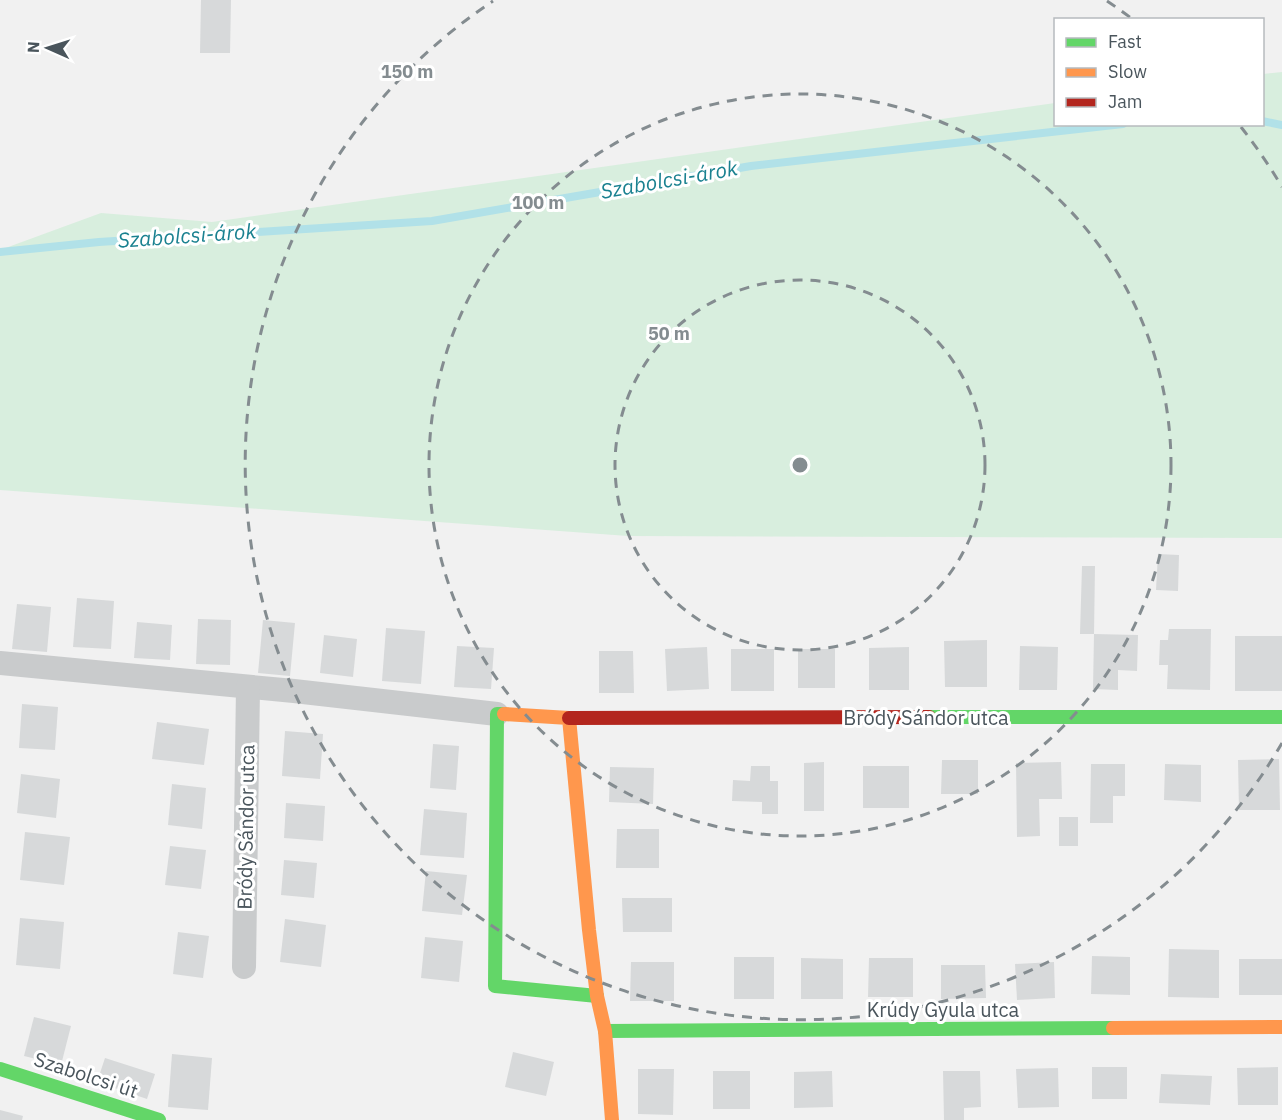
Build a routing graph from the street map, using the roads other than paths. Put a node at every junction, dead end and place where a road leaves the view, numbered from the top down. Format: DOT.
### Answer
graph roads {
  1 [pos="0,663"];
  2 [pos="248,687"];
  3 [pos="497,714"];
  4 [pos="1282,717"];
  5 [pos="569,718"];
  6 [pos="244,967"];
  7 [pos="597,996"];
  8 [pos="1282,1027"];
  9 [pos="605,1031"];
  10 [pos="0,1069"];
  11 [pos="159,1120"];
  12 [pos="612,1120"];
  1 -- 2 [label="street"];
  2 -- 3 [label="street"];
  2 -- 6 [label="street, Bródy Sándor utca"];
  3 -- 5 [label="street, Bródy Sándor utca"];
  3 -- 7 [label="street"];
  4 -- 5 [label="street, Bródy Sándor utca"];
  5 -- 7 [label="street"];
  7 -- 9 [label="street"];
  8 -- 9 [label="street, Krúdy Gyula utca"];
  9 -- 12 [label="street"];
  10 -- 11 [label="street, Szabolcsi út"];
}
